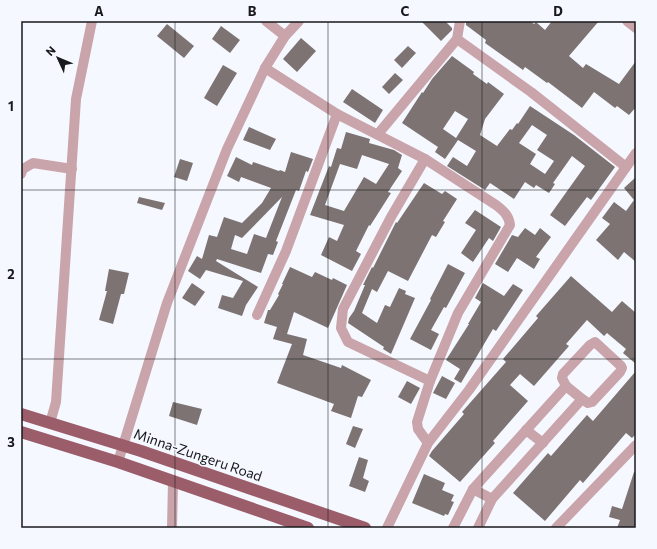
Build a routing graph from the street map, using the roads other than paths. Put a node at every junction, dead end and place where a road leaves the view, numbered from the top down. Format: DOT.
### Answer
graph roads {
  1 [pos="92,21"];
  2 [pos="266,21"];
  3 [pos="299,21"];
  4 [pos="460,21"];
  5 [pos="626,21"];
  6 [pos="636,28"];
  7 [pos="285,36"];
  8 [pos="457,39"];
  9 [pos="265,68"];
  10 [pos="337,114"];
  11 [pos="378,134"];
  12 [pos="636,153"];
  13 [pos="426,159"];
  14 [pos="626,167"];
  15 [pos="72,169"];
  16 [pos="21,174"];
  17 [pos="257,315"];
  18 [pos="430,381"];
  19 [pos="566,386"];
  20 [pos="582,399"];
  21 [pos="21,414"];
  22 [pos="50,423"];
  23 [pos="526,430"];
  24 [pos="21,432"];
  25 [pos="428,443"];
  26 [pos="542,443"];
  27 [pos="636,445"];
  28 [pos="124,446"];
  29 [pos="118,462"];
  30 [pos="173,481"];
  31 [pos="473,489"];
  32 [pos="492,498"];
  33 [pos="172,528"];
  34 [pos="308,528"];
  35 [pos="365,528"];
  36 [pos="387,528"];
  37 [pos="453,528"];
  38 [pos="478,528"];
  39 [pos="556,528"];
  1 -- 15 [label="street"];
  2 -- 7 [label="street"];
  3 -- 7 [label="street"];
  4 -- 8 [label="street"];
  5 -- 6 [label="street"];
  7 -- 9 [label="street"];
  8 -- 11 [label="street"];
  8 -- 14 [label="street"];
  9 -- 10 [label="street"];
  9 -- 28 [label="street"];
  10 -- 11 [label="street"];
  10 -- 17 [label="street"];
  11 -- 13 [label="street"];
  12 -- 14 [label="street"];
  13 -- 18 [label="street"];
  13 -- 18 [label="street"];
  14 -- 25 [label="street"];
  15 -- 16 [label="street"];
  15 -- 22 [label="street"];
  18 -- 25 [label="street"];
  19 -- 20 [label="street"];
  19 -- 20 [label="street"];
  19 -- 23 [label="street"];
  20 -- 26 [label="street"];
  21 -- 22 [label="main road, Minna-Zungeru Road"];
  22 -- 28 [label="main road, Minna-Zungeru Road"];
  23 -- 26 [label="street"];
  23 -- 31 [label="street"];
  24 -- 29 [label="main road"];
  25 -- 36 [label="street"];
  26 -- 32 [label="street"];
  27 -- 39 [label="street"];
  28 -- 29 [label="street"];
  28 -- 35 [label="main road, Minna-Zungeru Road"];
  29 -- 30 [label="main road"];
  30 -- 33 [label="street"];
  30 -- 34 [label="main road"];
  31 -- 32 [label="street"];
  31 -- 37 [label="street"];
  32 -- 38 [label="street"];
}
